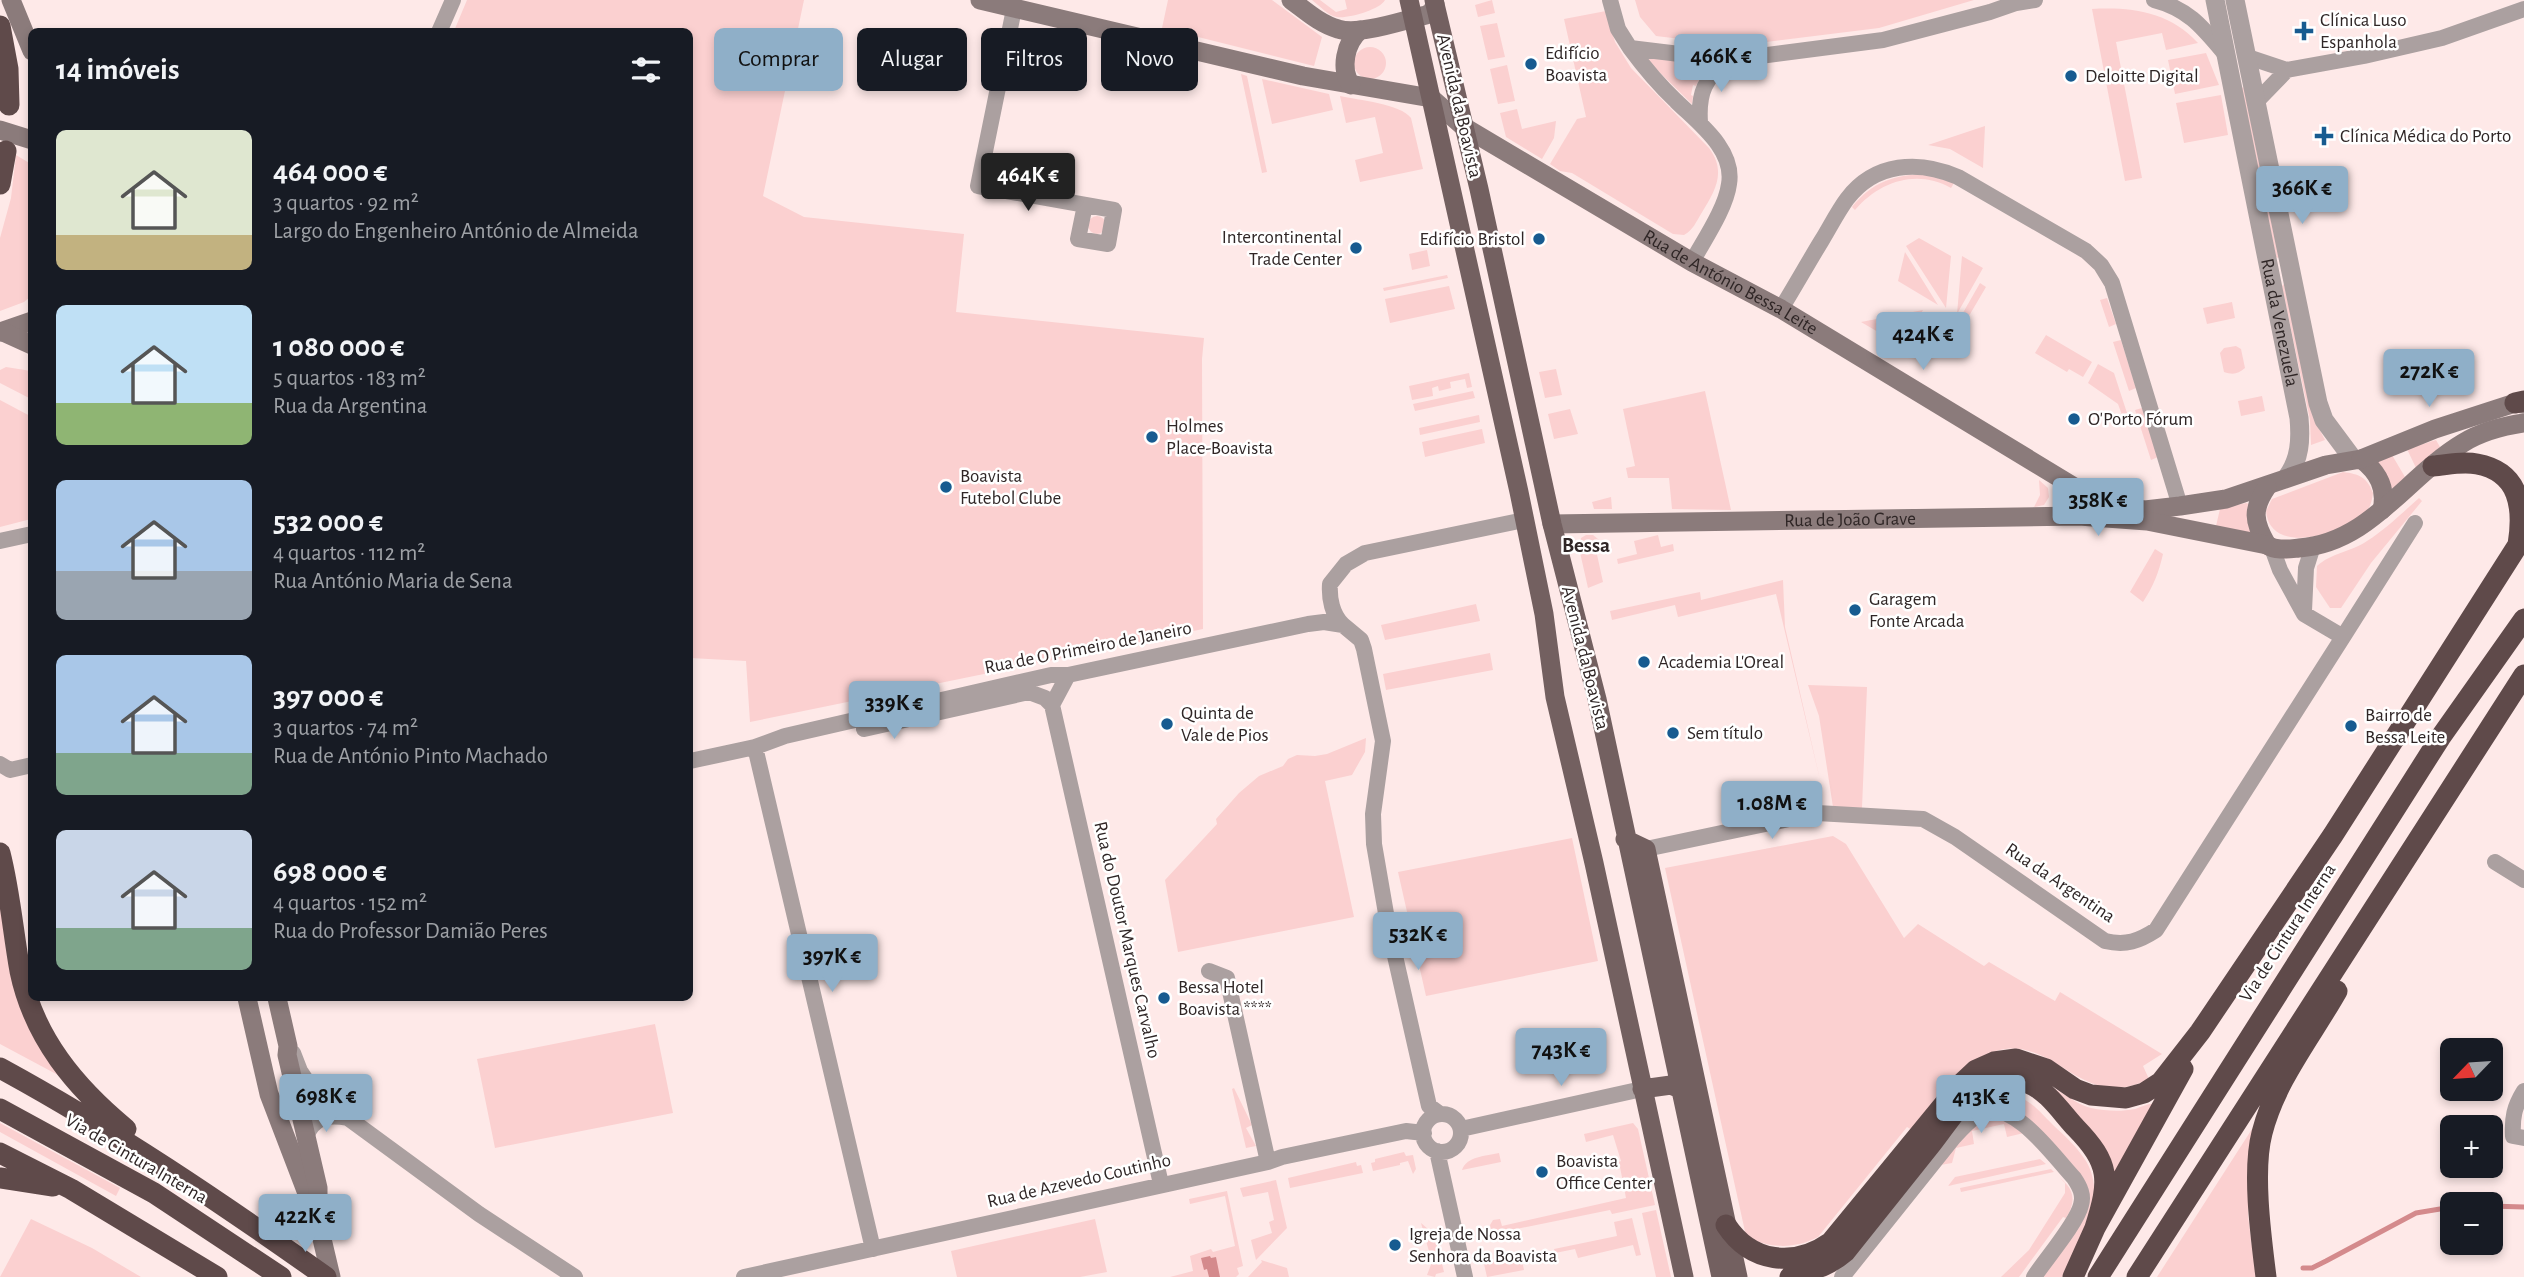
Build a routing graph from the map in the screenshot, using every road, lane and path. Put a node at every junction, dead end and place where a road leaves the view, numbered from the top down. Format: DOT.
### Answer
graph roads {
  1 [pos="11,0"];
  2 [pos="453,0"];
  3 [pos="980,0"];
  4 [pos="1291,0"];
  5 [pos="1610,0"];
  6 [pos="2035,0"];
  7 [pos="2154,0"];
  8 [pos="2215,0"];
  9 [pos="2235,0"];
  10 [pos="2016,1"];
  11 [pos="1435,2"];
  12 [pos="1014,9"];
  13 [pos="1411,9"];
  14 [pos="2524,9"];
  15 [pos="0,26"];
  16 [pos="441,28"];
  17 [pos="1351,30"];
  18 [pos="28,41"];
  19 [pos="1630,48"];
  20 [pos="2227,56"];
  21 [pos="2248,57"];
  22 [pos="1729,60"];
  23 [pos="2287,70"];
  24 [pos="1325,80"];
  25 [pos="1351,85"];
  26 [pos="1431,98"];
  27 [pos="2256,101"];
  28 [pos="9,105"];
  29 [pos="1700,122"];
  30 [pos="1464,127"];
  31 [pos="0,130"];
  32 [pos="28,139"];
  33 [pos="6,151"];
  34 [pos="0,184"];
  35 [pos="1085,205"];
  36 [pos="1692,262"];
  37 [pos="2291,269"];
  38 [pos="2269,273"];
  39 [pos="1781,309"];
  40 [pos="28,322"];
  41 [pos="1,332"];
  42 [pos="28,343"];
  43 [pos="2521,403"];
  44 [pos="2524,423"];
  45 [pos="2357,459"];
  46 [pos="2433,466"];
  47 [pos="2287,477"];
  48 [pos="2059,478"];
  49 [pos="2267,487"];
  50 [pos="1545,490"];
  51 [pos="2180,506"];
  52 [pos="2382,510"];
  53 [pos="2049,517"];
  54 [pos="1524,520"];
  55 [pos="2415,523"];
  56 [pos="1552,524"];
  57 [pos="28,535"];
  58 [pos="0,541"];
  59 [pos="2270,547"];
  60 [pos="2313,547"];
  61 [pos="2304,614"];
  62 [pos="2524,619"];
  63 [pos="1343,625"];
  64 [pos="2343,637"];
  65 [pos="1068,675"];
  66 [pos="2524,675"];
  67 [pos="1052,705"];
  68 [pos="755,747"];
  69 [pos="693,760"];
  70 [pos="0,764"];
  71 [pos="28,766"];
  72 [pos="1625,839"];
  73 [pos="1646,849"];
  74 [pos="0,853"];
  75 [pos="2495,862"];
  76 [pos="2524,880"];
  77 [pos="2364,925"];
  78 [pos="1209,971"];
  79 [pos="28,1000"];
  80 [pos="28,1001"];
  81 [pos="248,1001"];
  82 [pos="278,1001"];
  83 [pos="2200,1032"];
  84 [pos="288,1046"];
  85 [pos="0,1068"];
  86 [pos="1680,1088"];
  87 [pos="1642,1089"];
  88 [pos="2524,1091"];
  89 [pos="1700,1103"];
  90 [pos="0,1109"];
  91 [pos="1440,1114"];
  92 [pos="348,1118"];
  93 [pos="1461,1129"];
  94 [pos="1424,1133"];
  95 [pos="306,1136"];
  96 [pos="2524,1138"];
  97 [pos="138,1149"];
  98 [pos="1437,1151"];
  99 [pos="0,1153"];
  100 [pos="1268,1162"];
  101 [pos="0,1178"];
  102 [pos="1161,1184"];
  103 [pos="71,1189"];
  104 [pos="2260,1206"];
  105 [pos="318,1222"];
  106 [pos="1726,1225"];
  107 [pos="2095,1228"];
  108 [pos="873,1249"];
  109 [pos="216,1277"];
  110 [pos="281,1277"];
  111 [pos="329,1277"];
  112 [pos="575,1277"];
  113 [pos="744,1277"];
  114 [pos="1465,1277"];
  115 [pos="1684,1277"];
  116 [pos="1721,1277"];
  117 [pos="1738,1277"];
  118 [pos="1790,1277"];
  119 [pos="1842,1277"];
  120 [pos="2034,1277"];
  121 [pos="2073,1277"];
  122 [pos="2098,1277"];
  123 [pos="2137,1277"];
  124 [pos="2266,1277"];
  125 [pos="2279,1277"];
  1 -- 18 [label="main road"];
  2 -- 16 [label="street"];
  3 -- 12 [label="main road"];
  4 -- 17 [label="main road"];
  5 -- 19 [label="street"];
  6 -- 10 [label="street"];
  7 -- 20 [label="street"];
  8 -- 20 [label="street, Rua da Venezuela"];
  9 -- 21 [label="street, Rua da Venezuela"];
  10 -- 22 [label="street"];
  11 -- 13 [label="main road"];
  11 -- 30 [label="main road, Avenida da Boavista"];
  12 -- 24 [label="main road"];
  12 -- 35 [label="street"];
  13 -- 17 [label="main road"];
  13 -- 26 [label="main road, Avenida da Boavista"];
  14 -- 23 [label="street"];
  15 -- 28 [label="highway"];
  17 -- 24 [label="main road"];
  17 -- 25 [label="main road"];
  19 -- 22 [label="street"];
  19 -- 29 [label="street"];
  20 -- 38 [label="street, Rua da Venezuela"];
  21 -- 23 [label="street"];
  21 -- 27 [label="street, Rua da Venezuela"];
  22 -- 29 [label="street"];
  23 -- 27 [label="street"];
  24 -- 25 [label="main road"];
  25 -- 26 [label="main road"];
  26 -- 30 [label="main road, Rua de António Bessa Leite"];
  26 -- 54 [label="main road, Avenida da Boavista"];
  27 -- 37 [label="street, Rua da Venezuela"];
  29 -- 36 [label="street"];
  30 -- 36 [label="main road, Rua de António Bessa Leite"];
  30 -- 50 [label="main road, Avenida da Boavista"];
  31 -- 32 [label="main road"];
  33 -- 34 [label="highway"];
  36 -- 39 [label="main road, Rua de António Bessa Leite"];
  37 -- 38 [label="street"];
  37 -- 45 [label="street, Rua da Venezuela"];
  38 -- 47 [label="street, Rua da Venezuela"];
  39 -- 48 [label="main road, Rua de António Bessa Leite"];
  39 -- 51 [label="street"];
  40 -- 41 [label="main road"];
  41 -- 42 [label="main road"];
  43 -- 45 [label="main road, Rua de António Bessa Leite"];
  44 -- 46 [label="main road"];
  45 -- 47 [label="main road, Rua de António Bessa Leite"];
  45 -- 52 [label="main road"];
  46 -- 52 [label="main road"];
  46 -- 83 [label="highway"];
  47 -- 49 [label="main road, Rua de António Bessa Leite"];
  48 -- 51 [label="main road, Rua de António Bessa Leite"];
  48 -- 53 [label="main road"];
  49 -- 51 [label="main road, Rua de António Bessa Leite"];
  49 -- 59 [label="main road"];
  50 -- 54 [label="main road"];
  50 -- 56 [label="main road, Avenida da Boavista"];
  52 -- 60 [label="main road"];
  53 -- 56 [label="main road, Rua de João Grave"];
  53 -- 59 [label="main road, Rua de João Grave"];
  54 -- 56 [label="main road"];
  54 -- 63 [label="street"];
  54 -- 87 [label="main road, Avenida da Boavista"];
  55 -- 64 [label="street, Rua da Argentina"];
  56 -- 72 [label="main road, Avenida da Boavista"];
  57 -- 58 [label="street"];
  59 -- 60 [label="main road"];
  59 -- 61 [label="street"];
  60 -- 61 [label="street"];
  61 -- 64 [label="street"];
  62 -- 122 [label="highway, Via de Cintura Interna"];
  63 -- 65 [label="street, Rua de O Primeiro de Janeiro"];
  63 -- 91 [label="street"];
  64 -- 73 [label="street, Rua da Argentina"];
  65 -- 67 [label="street"];
  65 -- 68 [label="street, Rua de O Primeiro de Janeiro"];
  66 -- 77 [label="highway"];
  67 -- 68 [label="street, Rua de O Primeiro de Janeiro"];
  67 -- 102 [label="street, Rua do Doutor Marques Carvalho"];
  68 -- 69 [label="street, Rua de O Primeiro de Janeiro"];
  68 -- 108 [label="street"];
  70 -- 71 [label="street"];
  72 -- 73 [label="main road"];
  72 -- 86 [label="main road, Avenida da Boavista"];
  73 -- 89 [label="main road"];
  74 -- 79 [label="highway"];
  75 -- 76 [label="street"];
  77 -- 104 [label="highway"];
  77 -- 123 [label="highway"];
  78 -- 100 [label="street"];
  80 -- 97 [label="highway"];
  81 -- 105 [label="main road"];
  82 -- 84 [label="main road"];
  83 -- 106 [label="highway"];
  83 -- 107 [label="highway"];
  84 -- 92 [label="street"];
  84 -- 95 [label="main road"];
  85 -- 97 [label="highway"];
  86 -- 87 [label="main road"];
  86 -- 89 [label="main road"];
  86 -- 116 [label="main road, Avenida da Boavista"];
  87 -- 93 [label="street"];
  87 -- 115 [label="main road, Avenida da Boavista"];
  88 -- 96 [label="street"];
  89 -- 106 [label="main road"];
  90 -- 110 [label="highway, Via de Cintura Interna"];
  91 -- 93 [label="street"];
  91 -- 94 [label="street"];
  92 -- 95 [label="street"];
  92 -- 112 [label="street"];
  93 -- 98 [label="street"];
  94 -- 98 [label="street"];
  94 -- 100 [label="street, Rua de Azevedo Coutinho"];
  95 -- 105 [label="main road"];
  97 -- 111 [label="highway"];
  98 -- 114 [label="street"];
  99 -- 103 [label="highway"];
  100 -- 102 [label="street, Rua de Azevedo Coutinho"];
  101 -- 103 [label="highway"];
  102 -- 108 [label="street, Rua de Azevedo Coutinho"];
  103 -- 109 [label="highway"];
  104 -- 124 [label="highway"];
  104 -- 125 [label="highway"];
  105 -- 111 [label="main road"];
  106 -- 117 [label="main road"];
  107 -- 118 [label="highway"];
  107 -- 121 [label="highway"];
  108 -- 113 [label="street, Rua de Azevedo Coutinho"];
  119 -- 120 [label="street"];
}
